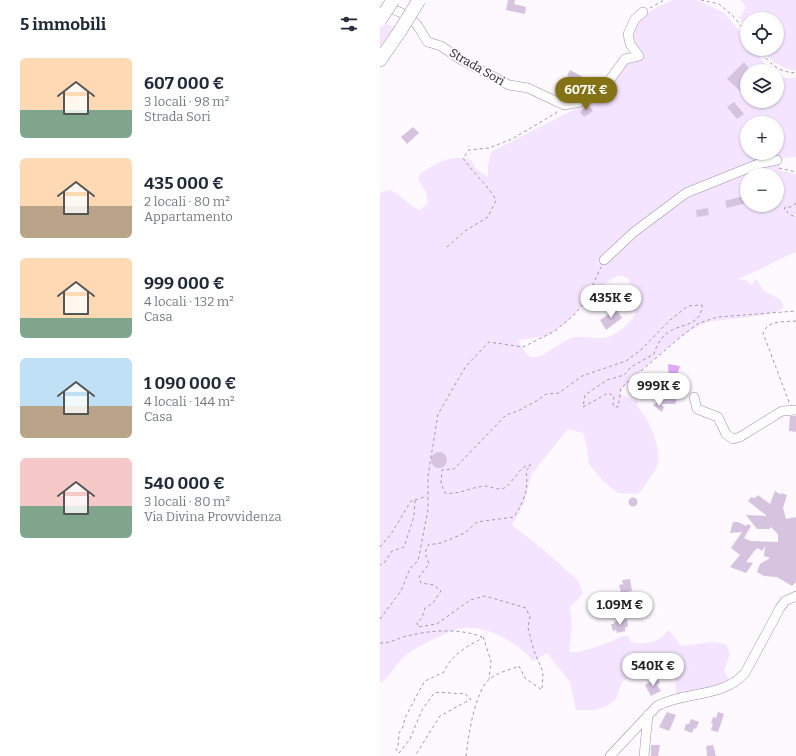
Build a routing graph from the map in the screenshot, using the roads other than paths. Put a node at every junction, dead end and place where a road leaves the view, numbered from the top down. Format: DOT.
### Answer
graph roads {
  1 [pos="393,0"];
  2 [pos="419,0"];
  3 [pos="643,12"];
  4 [pos="380,13"];
  5 [pos="380,20"];
  6 [pos="380,60"];
  7 [pos="777,160"];
  8 [pos="604,260"];
  9 [pos="694,397"];
  10 [pos="793,410"];
  11 [pos="796,596"];
  12 [pos="648,715"];
  13 [pos="610,756"];
  14 [pos="644,756"];
  1 -- 5 [label="highway, bridge"];
  2 -- 6 [label="highway, bridge"];
  3 -- 4 [label="street, Strada Sori"];
  7 -- 8 [label="street"];
  9 -- 10 [label="street"];
  11 -- 12 [label="street"];
  12 -- 13 [label="street"];
  12 -- 14 [label="street"];
}
